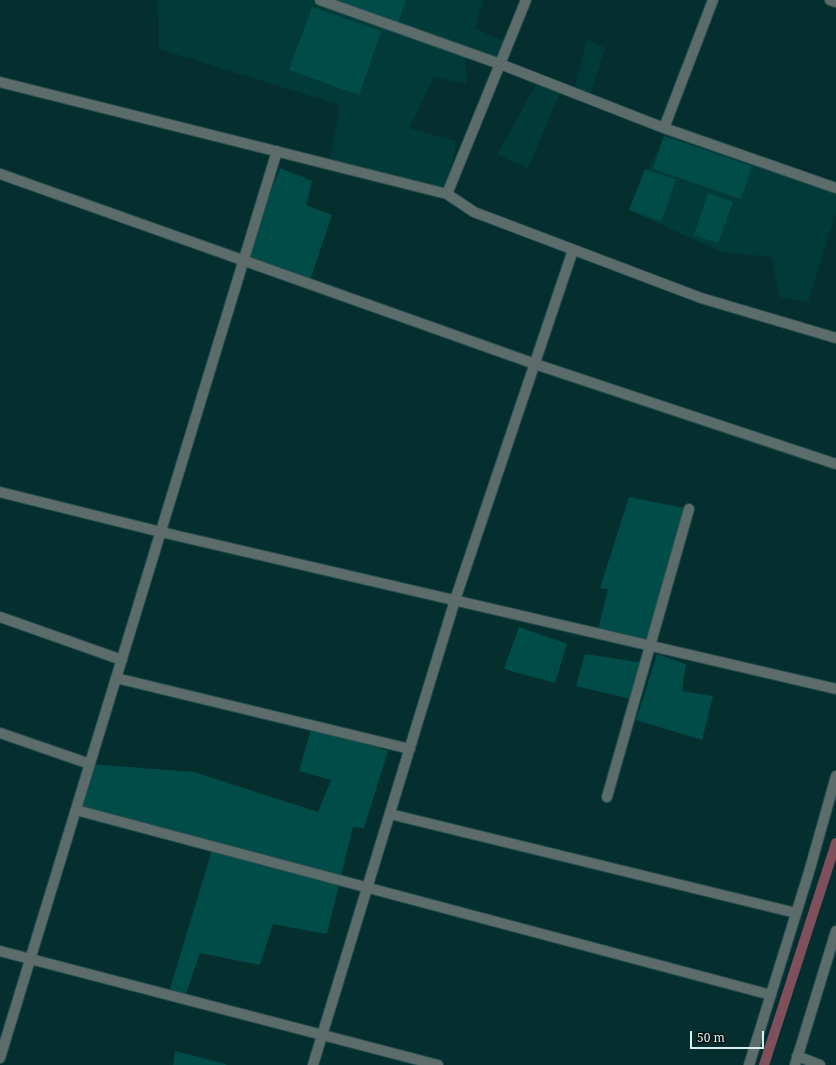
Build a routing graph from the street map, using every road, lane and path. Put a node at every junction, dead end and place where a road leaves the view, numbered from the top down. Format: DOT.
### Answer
graph roads {
  1 [pos="320,0"];
  2 [pos="526,0"];
  3 [pos="713,0"];
  4 [pos="830,0"];
  5 [pos="836,2"];
  6 [pos="500,64"];
  7 [pos="0,82"];
  8 [pos="664,128"];
  9 [pos="277,151"];
  10 [pos="0,174"];
  11 [pos="836,188"];
  12 [pos="447,194"];
  13 [pos="573,250"];
  14 [pos="244,261"];
  15 [pos="836,338"];
  16 [pos="535,364"];
  17 [pos="836,464"];
  18 [pos="0,492"];
  19 [pos="689,509"];
  20 [pos="161,532"];
  21 [pos="455,600"];
  22 [pos="0,617"];
  23 [pos="650,646"];
  24 [pos="122,660"];
  25 [pos="116,678"];
  26 [pos="836,689"];
  27 [pos="0,733"];
  28 [pos="410,749"];
  29 [pos="90,764"];
  30 [pos="836,776"];
  31 [pos="607,797"];
  32 [pos="76,810"];
  33 [pos="390,814"];
  34 [pos="367,888"];
  35 [pos="796,913"];
  36 [pos="836,931"];
  37 [pos="0,951"];
  38 [pos="30,959"];
  39 [pos="771,995"];
  40 [pos="322,1035"];
  41 [pos="0,1058"];
  42 [pos="796,1061"];
  43 [pos="313,1065"];
  44 [pos="438,1065"];
  45 [pos="749,1065"];
  46 [pos="820,1065"];
  1 -- 6 [label="street"];
  2 -- 6 [label="street"];
  3 -- 8 [label="street"];
  4 -- 5 [label="street"];
  6 -- 8 [label="street"];
  6 -- 12 [label="street"];
  7 -- 9 [label="street"];
  8 -- 11 [label="street"];
  9 -- 12 [label="street"];
  9 -- 14 [label="street"];
  10 -- 14 [label="street"];
  12 -- 13 [label="street"];
  13 -- 15 [label="street"];
  13 -- 16 [label="street"];
  14 -- 16 [label="street"];
  14 -- 20 [label="street"];
  16 -- 17 [label="street"];
  16 -- 21 [label="street"];
  18 -- 20 [label="street"];
  19 -- 23 [label="street"];
  20 -- 21 [label="street"];
  20 -- 24 [label="street"];
  21 -- 23 [label="street"];
  21 -- 28 [label="street"];
  22 -- 24 [label="street"];
  23 -- 26 [label="street"];
  23 -- 31 [label="street"];
  24 -- 25 [label="street"];
  25 -- 28 [label="street"];
  25 -- 29 [label="street"];
  27 -- 29 [label="street"];
  28 -- 33 [label="street"];
  29 -- 32 [label="street"];
  30 -- 35 [label="street"];
  32 -- 34 [label="street"];
  32 -- 38 [label="street"];
  33 -- 34 [label="street"];
  33 -- 35 [label="street"];
  34 -- 39 [label="street"];
  34 -- 40 [label="street"];
  35 -- 39 [label="street"];
  36 -- 42 [label="street"];
  37 -- 38 [label="street"];
  38 -- 40 [label="street"];
  38 -- 41 [label="street"];
  39 -- 45 [label="street"];
  40 -- 43 [label="street"];
  40 -- 44 [label="street"];
  42 -- 46 [label="street"];
}
